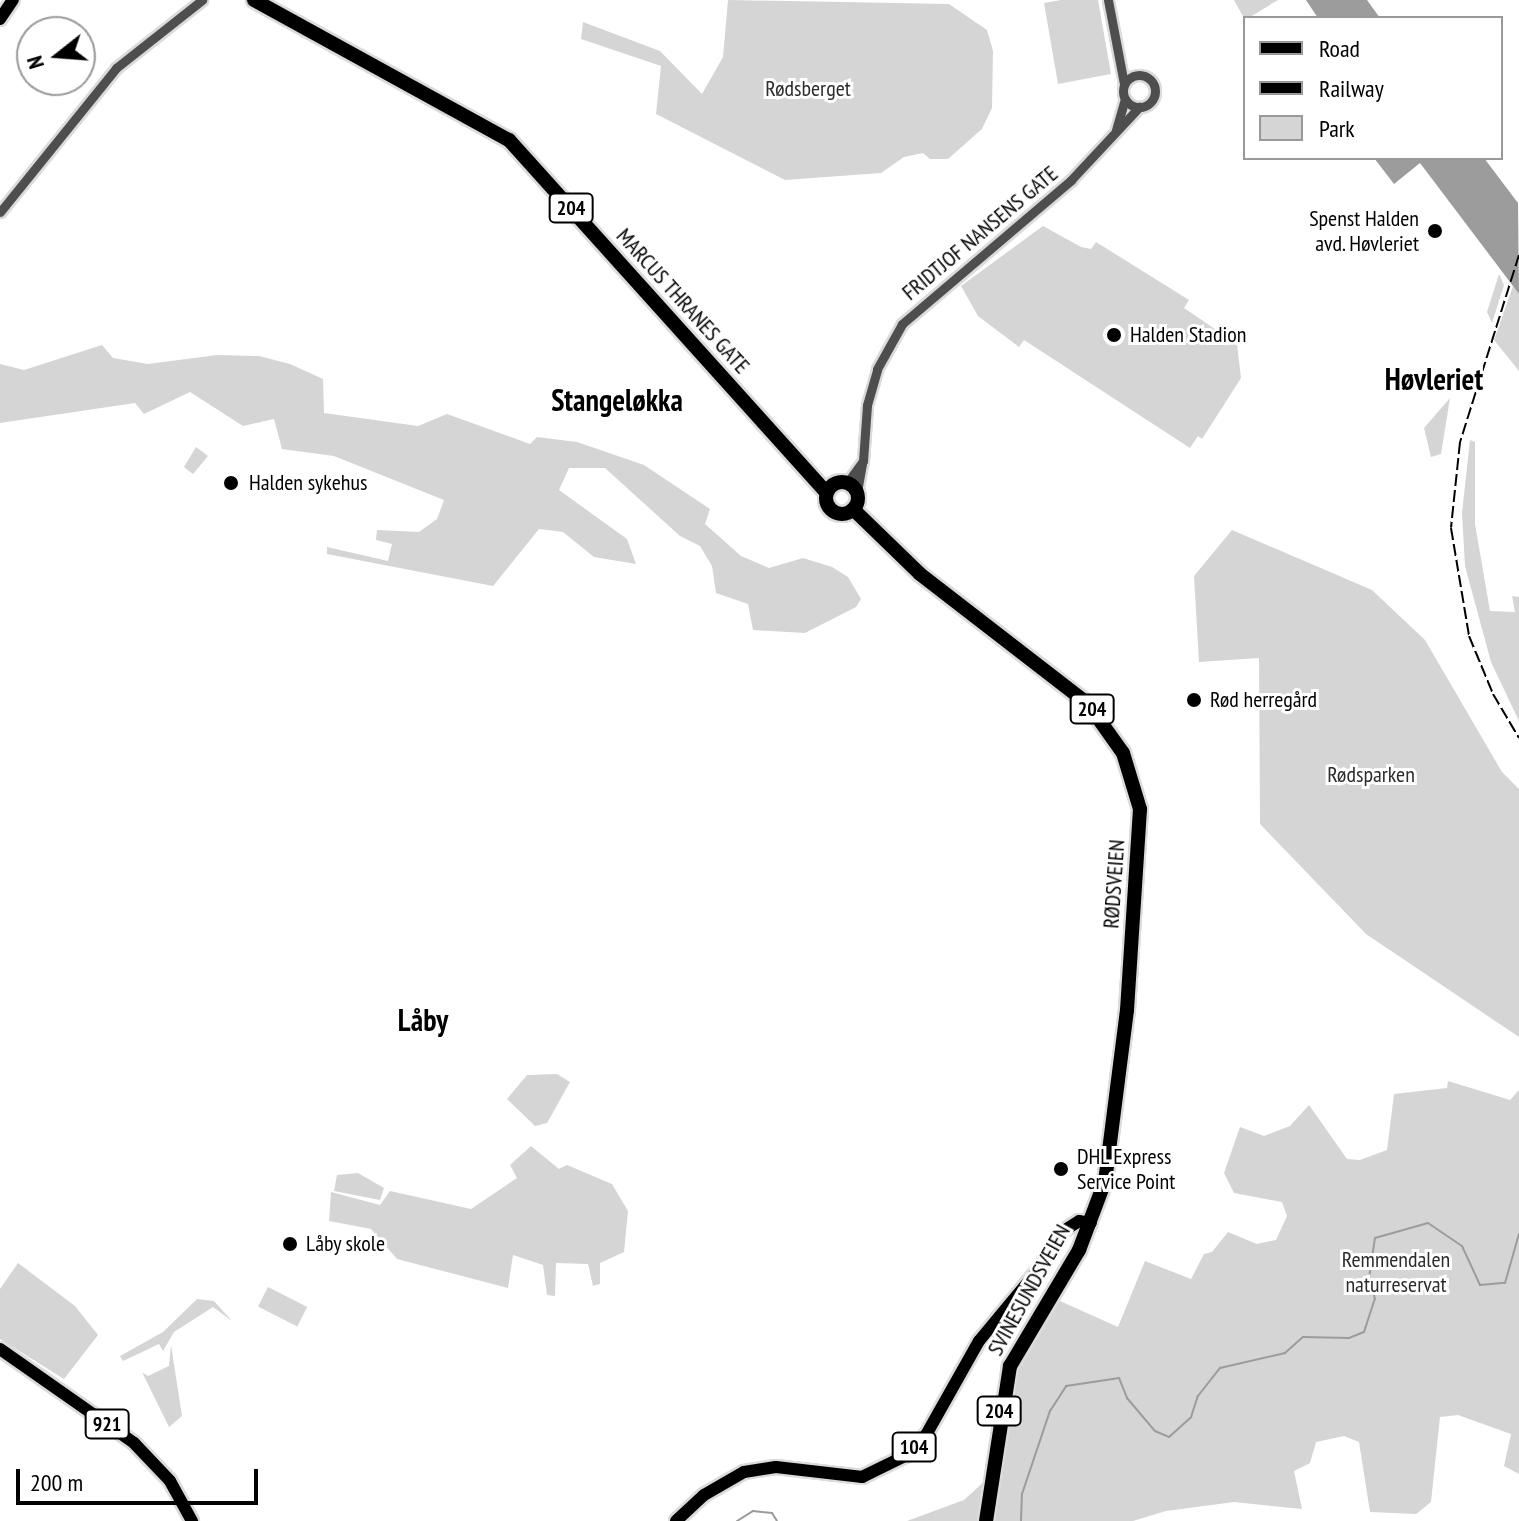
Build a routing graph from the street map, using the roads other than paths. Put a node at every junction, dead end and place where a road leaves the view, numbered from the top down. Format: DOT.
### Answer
graph roads {
  1 [pos="13,0"];
  2 [pos="202,0"];
  3 [pos="254,0"];
  4 [pos="1108,0"];
  5 [pos="0,19"];
  6 [pos="1117,55"];
  7 [pos="1134,75"];
  8 [pos="1124,84"];
  9 [pos="1125,99"];
  10 [pos="1139,107"];
  11 [pos="1115,133"];
  12 [pos="0,212"];
  13 [pos="852,488"];
  14 [pos="827,493"];
  15 [pos="853,509"];
  16 [pos="1088,1230"];
  17 [pos="0,1349"];
  18 [pos="192,1521"];
  19 [pos="676,1521"];
  20 [pos="986,1521"];
  1 -- 5 [label="main road"];
  2 -- 12 [label="street"];
  3 -- 14 [label="highway, MARCUS THRANES GATE / 204"];
  4 -- 6 [label="street"];
  6 -- 7 [label="street"];
  6 -- 8 [label="street"];
  7 -- 8 [label="street"];
  7 -- 10 [label="street"];
  8 -- 9 [label="street"];
  9 -- 10 [label="street"];
  9 -- 11 [label="street, FRIDTJOF NANSENS GATE"];
  10 -- 11 [label="street, FRIDTJOF NANSENS GATE"];
  11 -- 13 [label="street, FRIDTJOF NANSENS GATE"];
  13 -- 14 [label="highway"];
  13 -- 15 [label="highway"];
  14 -- 15 [label="highway, 204"];
  15 -- 16 [label="highway, RØDSVEIEN / 204"];
  16 -- 19 [label="main road, 104"];
  16 -- 20 [label="highway, SVINESUNDSVEIEN / 204"];
  17 -- 18 [label="main road, 921"];
}
